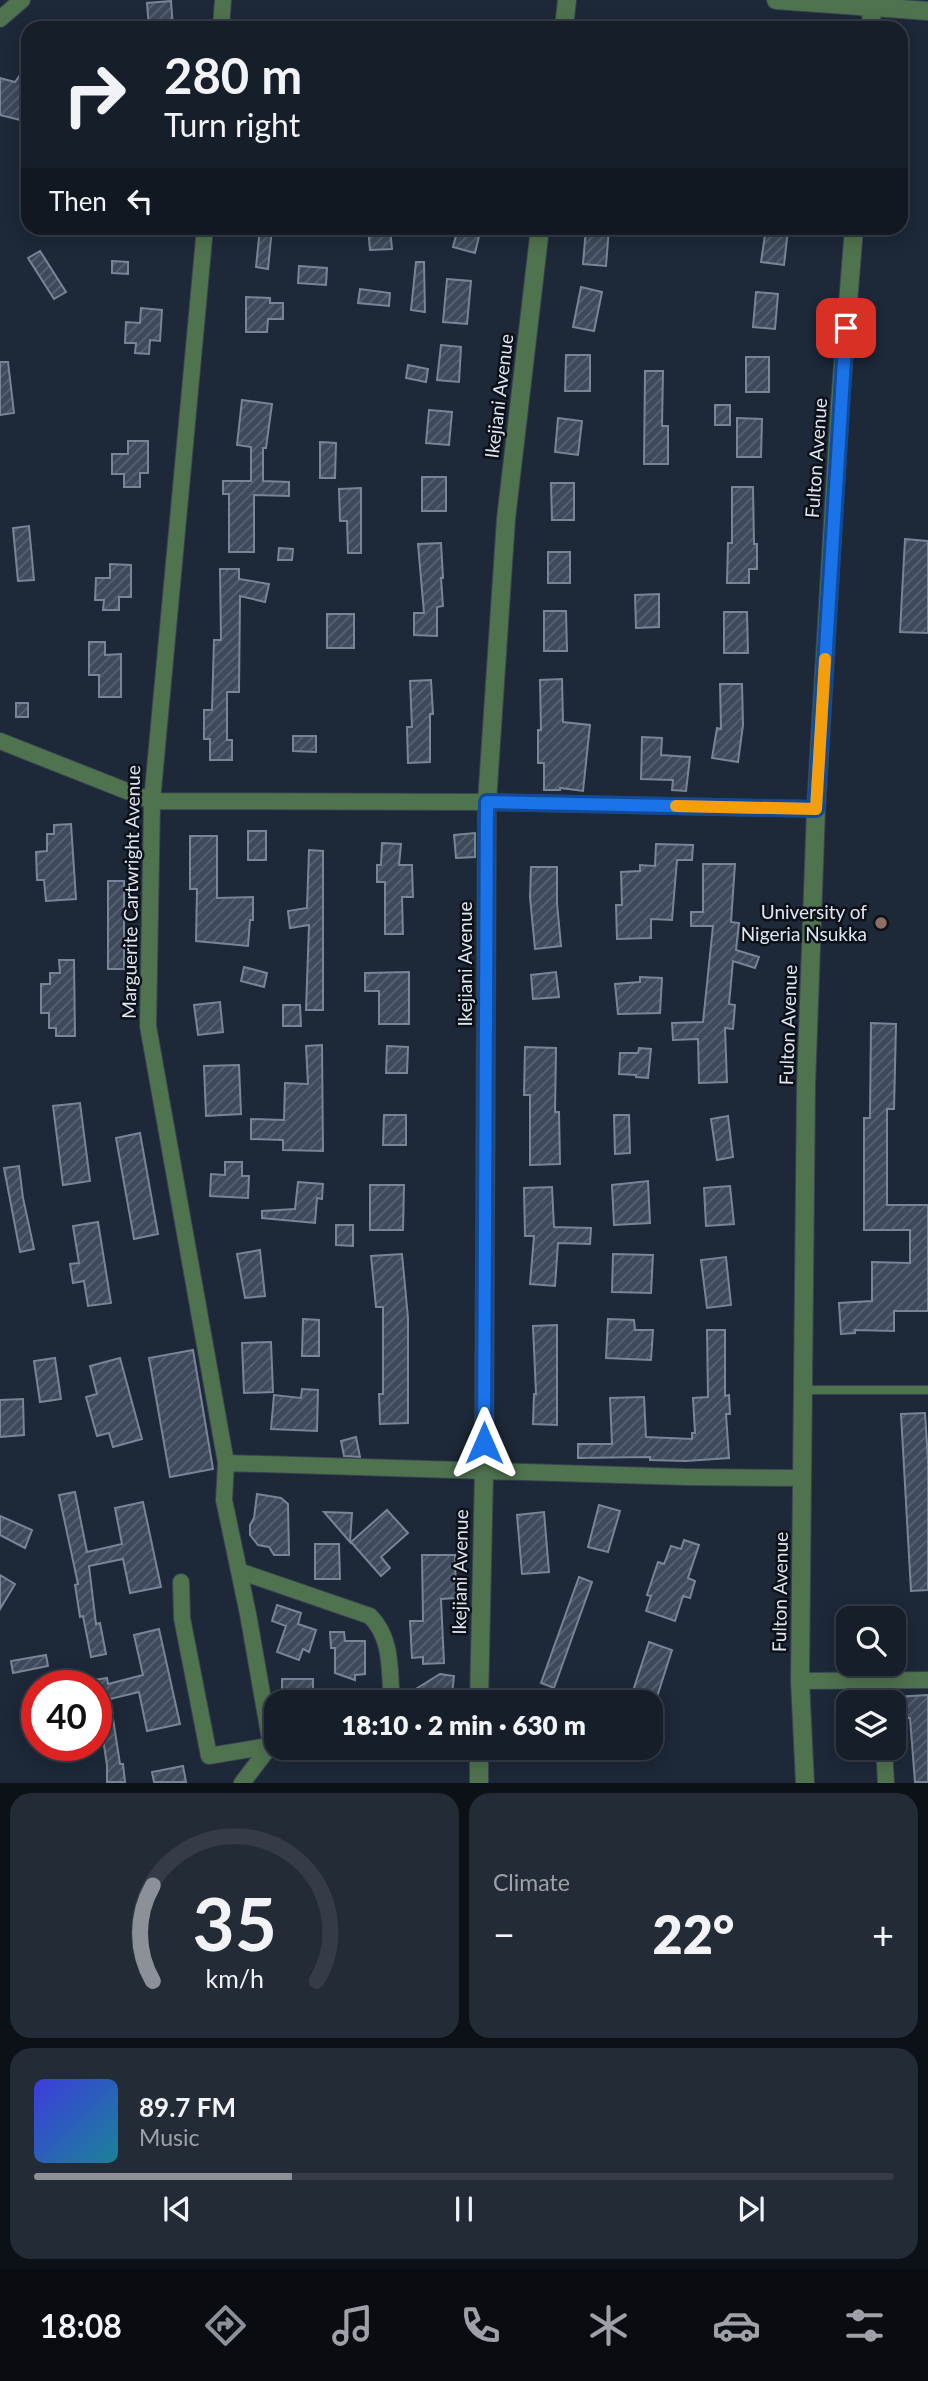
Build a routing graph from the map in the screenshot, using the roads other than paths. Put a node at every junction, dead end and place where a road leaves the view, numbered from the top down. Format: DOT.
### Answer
graph roads {
  1 [pos="22,0"];
  2 [pos="223,0"];
  3 [pos="567,0"];
  4 [pos="776,0"];
  5 [pos="872,4"];
  6 [pos="928,11"];
  7 [pos="0,19"];
  8 [pos="222,21"];
  9 [pos="565,21"];
  10 [pos="204,235"];
  11 [pos="539,235"];
  12 [pos="853,235"];
  13 [pos="0,741"];
  14 [pos="152,801"];
  15 [pos="487,802"];
  16 [pos="816,809"];
  17 [pos="805,1390"];
  18 [pos="928,1390"];
  19 [pos="226,1463"];
  20 [pos="484,1471"];
  21 [pos="802,1478"];
  22 [pos="239,1571"];
  23 [pos="181,1582"];
  24 [pos="928,1680"];
  25 [pos="800,1681"];
  26 [pos="880,1681"];
  27 [pos="391,1690"];
  28 [pos="479,1690"];
  29 [pos="880,1690"];
  30 [pos="264,1695"];
  31 [pos="264,1747"];
  32 [pos="264,1757"];
  33 [pos="475,1760"];
  34 [pos="885,1760"];
  35 [pos="242,1783"];
  36 [pos="479,1783"];
  37 [pos="805,1783"];
  38 [pos="886,1783"];
  1 -- 7 [label="street"];
  2 -- 8 [label="street"];
  3 -- 9 [label="street"];
  4 -- 5 [label="street"];
  5 -- 6 [label="street"];
  10 -- 14 [label="street, Marguerite Cartwright Avenue"];
  11 -- 15 [label="street, Ikejiani Avenue"];
  12 -- 16 [label="street, Fulton Avenue"];
  13 -- 14 [label="street"];
  14 -- 15 [label="street"];
  14 -- 19 [label="street, Marguerite Cartwright Avenue"];
  15 -- 16 [label="street"];
  15 -- 20 [label="street, Ikejiani Avenue"];
  16 -- 17 [label="street, Fulton Avenue"];
  17 -- 18 [label="lane"];
  17 -- 21 [label="street, Fulton Avenue"];
  19 -- 20 [label="street"];
  19 -- 22 [label="street, Marguerite Cartwright Avenue"];
  20 -- 21 [label="street"];
  20 -- 28 [label="street, Ikejiani Avenue"];
  21 -- 25 [label="street, Fulton Avenue"];
  22 -- 27 [label="street"];
  22 -- 30 [label="street, Marguerite Cartwright Avenue"];
  23 -- 31 [label="street"];
  24 -- 26 [label="street"];
  25 -- 26 [label="street"];
  25 -- 37 [label="street, Fulton Avenue"];
  26 -- 29 [label="street"];
  32 -- 35 [label="street"];
  33 -- 36 [label="street"];
  34 -- 38 [label="street"];
}
